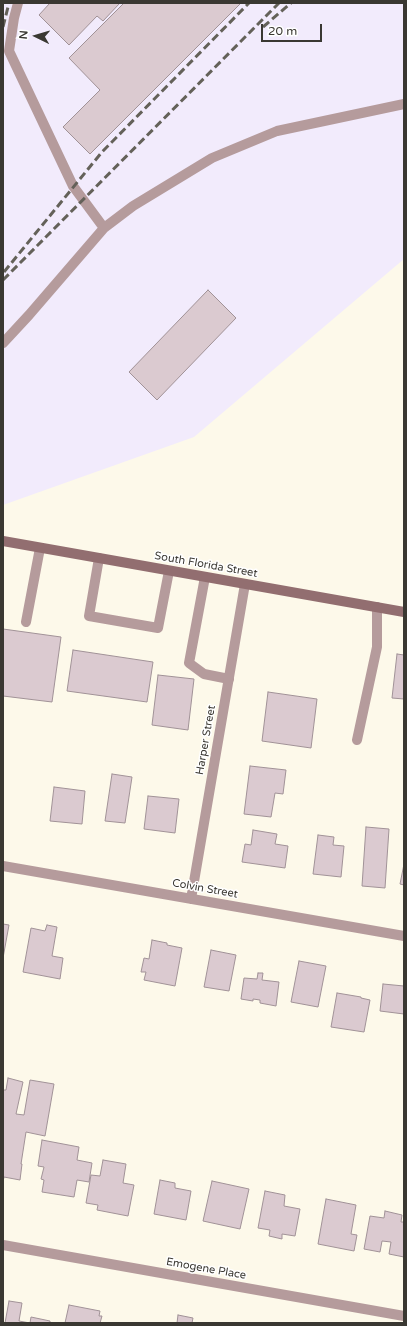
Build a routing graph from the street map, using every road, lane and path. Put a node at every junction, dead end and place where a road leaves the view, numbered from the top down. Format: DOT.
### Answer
graph roads {
  1 [pos="18,3"];
  2 [pos="404,104"];
  3 [pos="104,228"];
  4 [pos="3,343"];
  5 [pos="3,541"];
  6 [pos="40,548"];
  7 [pos="100,558"];
  8 [pos="169,571"];
  9 [pos="204,577"];
  10 [pos="245,584"];
  11 [pos="378,607"];
  12 [pos="404,612"];
  13 [pos="26,622"];
  14 [pos="229,679"];
  15 [pos="357,740"];
  16 [pos="3,866"];
  17 [pos="191,899"];
  18 [pos="404,936"];
  19 [pos="3,1246"];
  20 [pos="404,1316"];
  1 -- 3 [label="street"];
  2 -- 3 [label="street"];
  3 -- 4 [label="street"];
  5 -- 6 [label="street, South Florida Street"];
  6 -- 7 [label="street, South Florida Street"];
  6 -- 13 [label="street"];
  7 -- 8 [label="street, South Florida Street"];
  7 -- 8 [label="street"];
  8 -- 9 [label="street, South Florida Street"];
  9 -- 10 [label="street, South Florida Street"];
  9 -- 14 [label="street"];
  10 -- 11 [label="street, South Florida Street"];
  10 -- 14 [label="street, Harper Street"];
  11 -- 12 [label="street, South Florida Street"];
  11 -- 15 [label="street"];
  14 -- 17 [label="street, Harper Street"];
  16 -- 17 [label="street, Colvin Street"];
  17 -- 18 [label="street, Colvin Street"];
  19 -- 20 [label="street, Emogene Place"];
}
